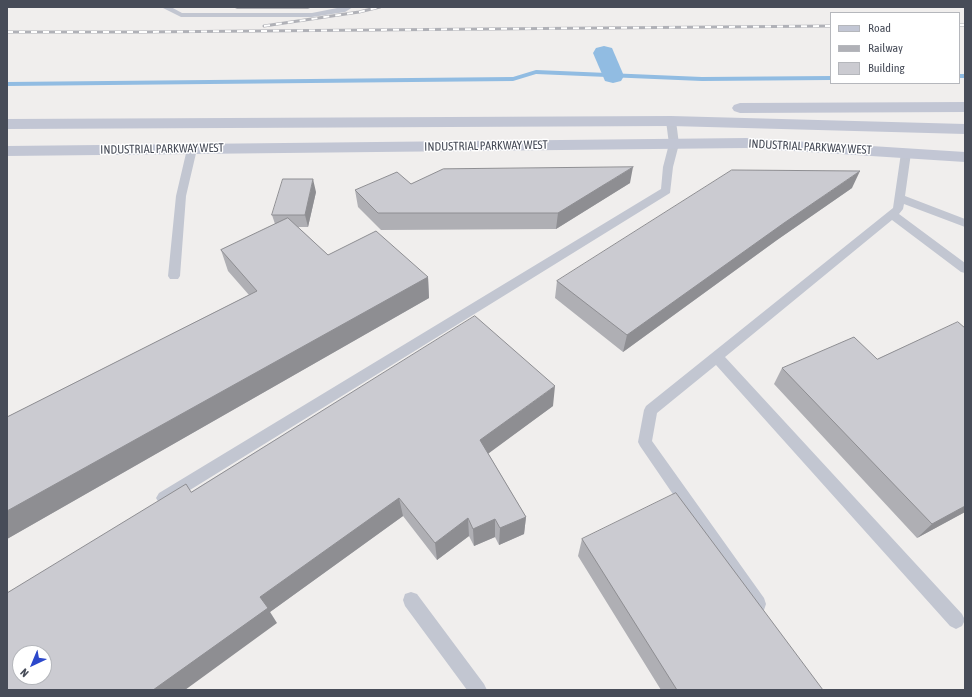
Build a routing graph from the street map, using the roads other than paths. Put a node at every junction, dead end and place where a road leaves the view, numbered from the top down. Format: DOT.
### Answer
graph roads {
  1 [pos="165,7"];
  2 [pos="349,7"];
  3 [pos="965,107"];
  4 [pos="671,121"];
  5 [pos="399,122"];
  6 [pos="7,124"];
  7 [pos="965,129"];
  8 [pos="674,144"];
  9 [pos="192,148"];
  10 [pos="7,151"];
  11 [pos="906,153"];
  12 [pos="965,157"];
  13 [pos="899,198"];
  14 [pos="892,214"];
  15 [pos="965,223"];
  16 [pos="965,269"];
  17 [pos="174,276"];
  18 [pos="717,357"];
  19 [pos="150,507"];
  20 [pos="411,600"];
  21 [pos="768,618"];
  22 [pos="956,620"];
  23 [pos="478,690"];
  1 -- 2 [label="lane"];
  3 -- 5 [label="main road"];
  4 -- 5 [label="main road, INDUSTRIAL PARKWAY WEST"];
  4 -- 7 [label="main road, INDUSTRIAL PARKWAY WEST"];
  4 -- 8 [label="lane"];
  5 -- 6 [label="main road, INDUSTRIAL PARKWAY WEST"];
  8 -- 9 [label="main road, INDUSTRIAL PARKWAY WEST"];
  8 -- 11 [label="main road, INDUSTRIAL PARKWAY WEST"];
  8 -- 19 [label="lane"];
  9 -- 10 [label="main road, INDUSTRIAL PARKWAY WEST"];
  9 -- 17 [label="lane"];
  11 -- 12 [label="main road, INDUSTRIAL PARKWAY WEST"];
  11 -- 13 [label="lane"];
  13 -- 14 [label="lane"];
  13 -- 15 [label="lane"];
  14 -- 16 [label="lane"];
  14 -- 18 [label="lane"];
  18 -- 21 [label="lane"];
  18 -- 22 [label="lane"];
  20 -- 23 [label="lane"];
}
